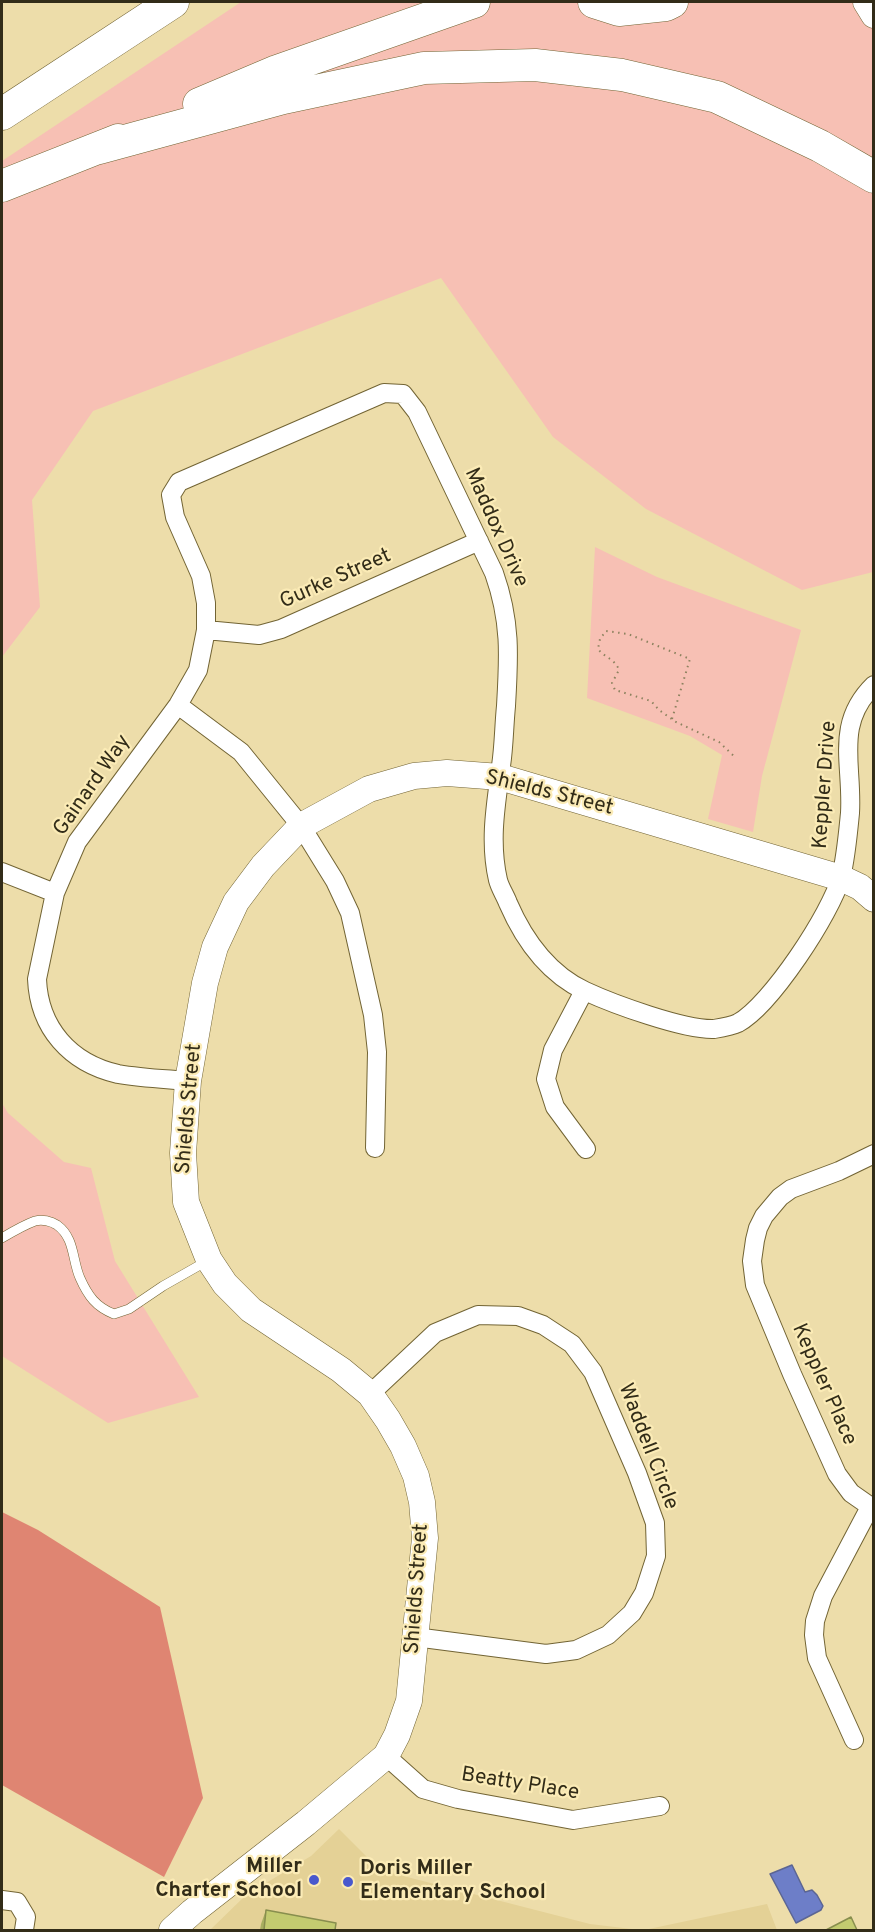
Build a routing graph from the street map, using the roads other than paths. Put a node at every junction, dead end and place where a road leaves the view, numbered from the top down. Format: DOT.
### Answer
graph roads {
  1 [pos="173,2"];
  2 [pos="474,2"];
  3 [pos="594,2"];
  4 [pos="672,2"];
  5 [pos="866,2"];
  6 [pos="873,15"];
  7 [pos="2,114"];
  8 [pos="99,148"];
  9 [pos="873,177"];
  10 [pos="2,186"];
  11 [pos="194,475"];
  12 [pos="479,541"];
  13 [pos="206,630"];
  14 [pos="873,685"];
  15 [pos="178,705"];
  16 [pos="500,777"];
  17 [pos="301,826"];
  18 [pos="2,872"];
  19 [pos="841,878"];
  20 [pos="55,894"];
  21 [pos="873,899"];
  22 [pos="584,991"];
  23 [pos="188,1081"];
  24 [pos="375,1148"];
  25 [pos="586,1149"];
  26 [pos="873,1154"];
  27 [pos="2,1238"];
  28 [pos="209,1260"];
  29 [pos="369,1394"];
  30 [pos="872,1508"];
  31 [pos="416,1637"];
  32 [pos="854,1740"];
  33 [pos="386,1756"];
  34 [pos="660,1806"];
  35 [pos="2,1900"];
  36 [pos="24,1930"];
  37 [pos="172,1930"];
  1 -- 7 [label="highway"];
  2 -- 8 [label="highway"];
  3 -- 4 [label="highway"];
  5 -- 6 [label="street"];
  8 -- 9 [label="highway"];
  8 -- 10 [label="highway"];
  11 -- 12 [label="street, Maddox Drive"];
  11 -- 13 [label="street, Gainard Way"];
  12 -- 13 [label="street, Gurke Street"];
  12 -- 16 [label="street, Maddox Drive"];
  13 -- 15 [label="street, Gainard Way"];
  14 -- 19 [label="street, Keppler Drive"];
  15 -- 17 [label="street"];
  15 -- 20 [label="street, Gainard Way"];
  16 -- 17 [label="street, Shields Street"];
  16 -- 19 [label="street, Shields Street"];
  16 -- 22 [label="street, Maddox Drive"];
  17 -- 23 [label="street, Shields Street"];
  17 -- 24 [label="street"];
  18 -- 20 [label="street"];
  19 -- 21 [label="street, Shields Street"];
  19 -- 22 [label="street, Keppler Drive"];
  20 -- 23 [label="street, Gainard Way"];
  22 -- 25 [label="street"];
  23 -- 28 [label="street, Shields Street"];
  26 -- 30 [label="street, Keppler Place"];
  27 -- 28 [label="lane"];
  28 -- 29 [label="street, Shields Street"];
  29 -- 31 [label="street, Shields Street"];
  29 -- 31 [label="street, Waddell Circle"];
  30 -- 32 [label="street, Keppler Place"];
  31 -- 33 [label="street, Shields Street"];
  33 -- 34 [label="street, Beatty Place"];
  33 -- 37 [label="street, Shields Street"];
  35 -- 36 [label="street"];
}
